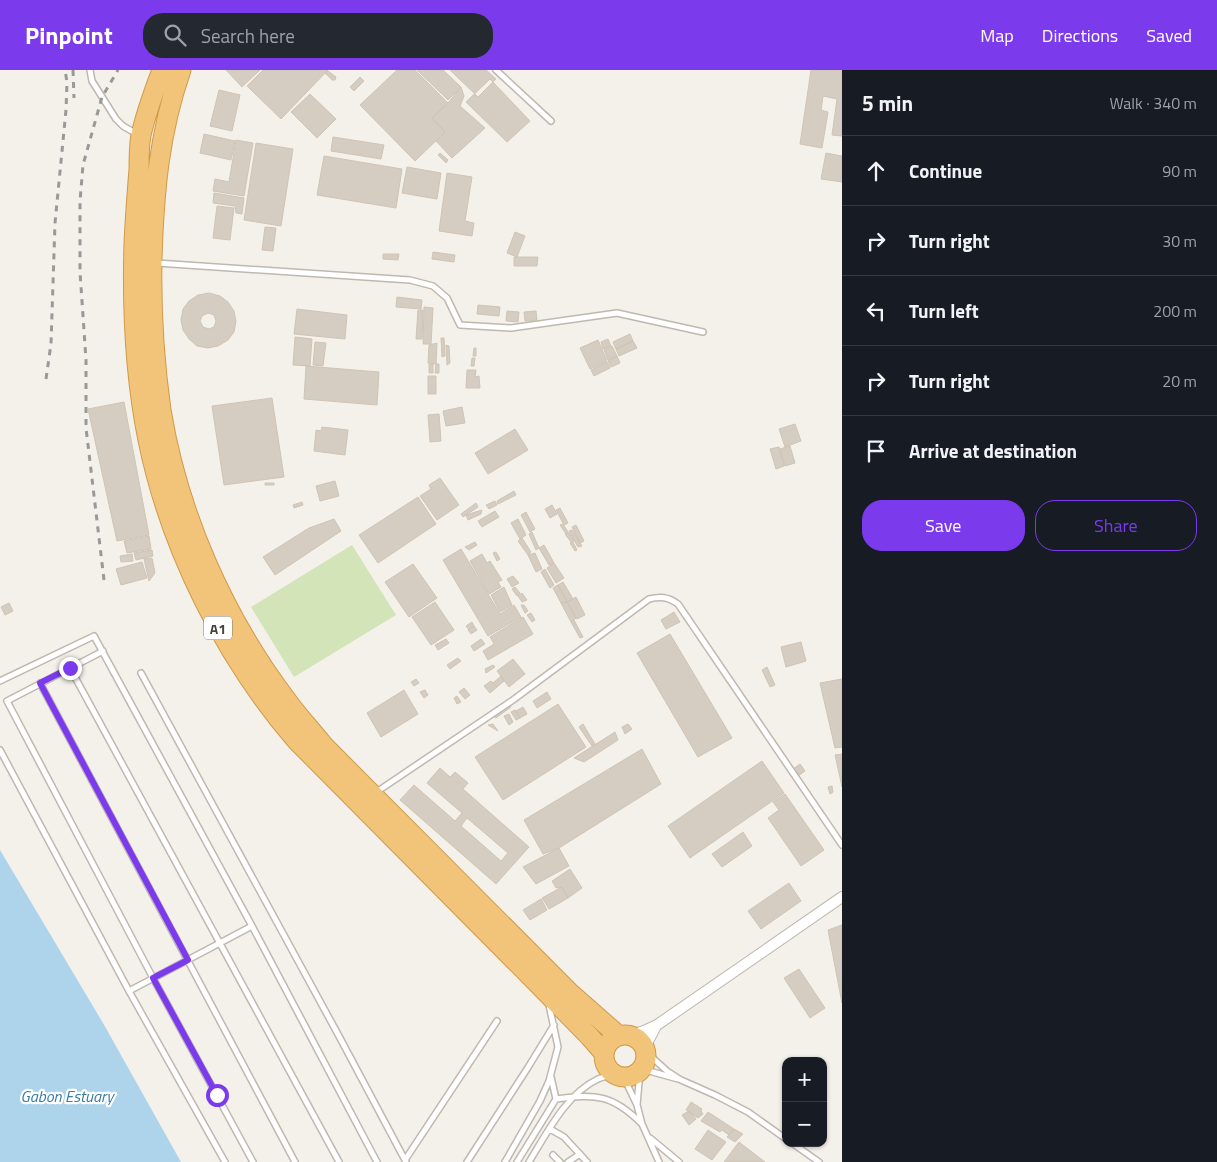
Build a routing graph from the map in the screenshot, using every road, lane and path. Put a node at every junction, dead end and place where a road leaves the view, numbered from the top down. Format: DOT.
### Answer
graph roads {
  1 [pos="90,70"];
  2 [pos="162,70"];
  3 [pos="181,70"];
  4 [pos="496,70"];
  5 [pos="551,121"];
  6 [pos="141,135"];
  7 [pos="152,263"];
  8 [pos="134,264"];
  9 [pos="702,332"];
  10 [pos="103,652"];
  11 [pos="70,668"];
  12 [pos="140,673"];
  13 [pos="0,681"];
  14 [pos="40,683"];
  15 [pos="0,750"];
  16 [pos="365,800"];
  17 [pos="842,845"];
  18 [pos="842,897"];
  19 [pos="252,926"];
  20 [pos="220,943"];
  21 [pos="188,960"];
  22 [pos="153,978"];
  23 [pos="130,990"];
  24 [pos="544,990"];
  25 [pos="497,1021"];
  26 [pos="554,1025"];
  27 [pos="657,1025"];
  28 [pos="624,1036"];
  29 [pos="604,1053"];
  30 [pos="635,1065"];
  31 [pos="550,1076"];
  32 [pos="681,1080"];
  33 [pos="574,1097"];
  34 [pos="556,1099"];
  35 [pos="638,1105"];
  36 [pos="642,1124"];
  37 [pos="550,1129"];
  38 [pos="782,1135"];
  39 [pos="649,1137"];
  40 [pos="798,1147"];
  41 [pos="580,1154"];
  42 [pos="553,1155"];
  43 [pos="405,1161"];
  44 [pos="226,1162"];
  45 [pos="253,1162"];
  46 [pos="296,1162"];
  47 [pos="339,1162"];
  48 [pos="377,1162"];
  49 [pos="467,1162"];
  50 [pos="504,1162"];
  51 [pos="517,1162"];
  52 [pos="530,1162"];
  53 [pos="560,1162"];
  54 [pos="568,1162"];
  55 [pos="587,1162"];
  56 [pos="659,1162"];
  57 [pos="679,1162"];
  58 [pos="819,1162"];
  1 -- 6 [label="lane"];
  2 -- 6 [label="highway, A1"];
  3 -- 7 [label="highway, A1"];
  4 -- 5 [label="lane"];
  6 -- 8 [label="highway, A1"];
  7 -- 8 [label="lane"];
  7 -- 9 [label="lane"];
  7 -- 16 [label="highway, A1"];
  8 -- 16 [label="highway, A1"];
  10 -- 11 [label="lane"];
  10 -- 13 [label="lane"];
  10 -- 19 [label="lane"];
  11 -- 14 [label="lane"];
  11 -- 20 [label="lane"];
  12 -- 43 [label="lane"];
  14 -- 21 [label="lane"];
  14 -- 22 [label="lane"];
  15 -- 23 [label="lane"];
  16 -- 17 [label="lane"];
  16 -- 24 [label="highway, A1"];
  16 -- 28 [label="highway, A1"];
  18 -- 27 [label="street"];
  19 -- 20 [label="lane"];
  19 -- 48 [label="lane"];
  20 -- 21 [label="lane"];
  20 -- 47 [label="lane"];
  21 -- 22 [label="lane"];
  21 -- 46 [label="lane"];
  22 -- 23 [label="lane"];
  22 -- 45 [label="lane"];
  23 -- 44 [label="lane"];
  24 -- 26 [label="lane"];
  24 -- 29 [label="highway, A1"];
  25 -- 43 [label="lane"];
  26 -- 31 [label="lane"];
  26 -- 49 [label="lane"];
  27 -- 28 [label="street"];
  27 -- 30 [label="street"];
  28 -- 29 [label="highway"];
  28 -- 30 [label="highway"];
  29 -- 30 [label="highway"];
  30 -- 32 [label="lane"];
  30 -- 32 [label="lane"];
  30 -- 33 [label="lane"];
  30 -- 35 [label="lane"];
  30 -- 35 [label="lane"];
  31 -- 34 [label="lane"];
  31 -- 50 [label="lane"];
  32 -- 38 [label="lane"];
  33 -- 34 [label="lane"];
  33 -- 36 [label="lane"];
  33 -- 37 [label="lane"];
  34 -- 51 [label="lane"];
  35 -- 36 [label="lane"];
  36 -- 39 [label="lane"];
  37 -- 41 [label="lane"];
  37 -- 52 [label="lane"];
  39 -- 56 [label="lane"];
  39 -- 57 [label="lane"];
  40 -- 58 [label="lane"];
  41 -- 54 [label="lane"];
  41 -- 55 [label="lane"];
  42 -- 53 [label="lane"];
}
